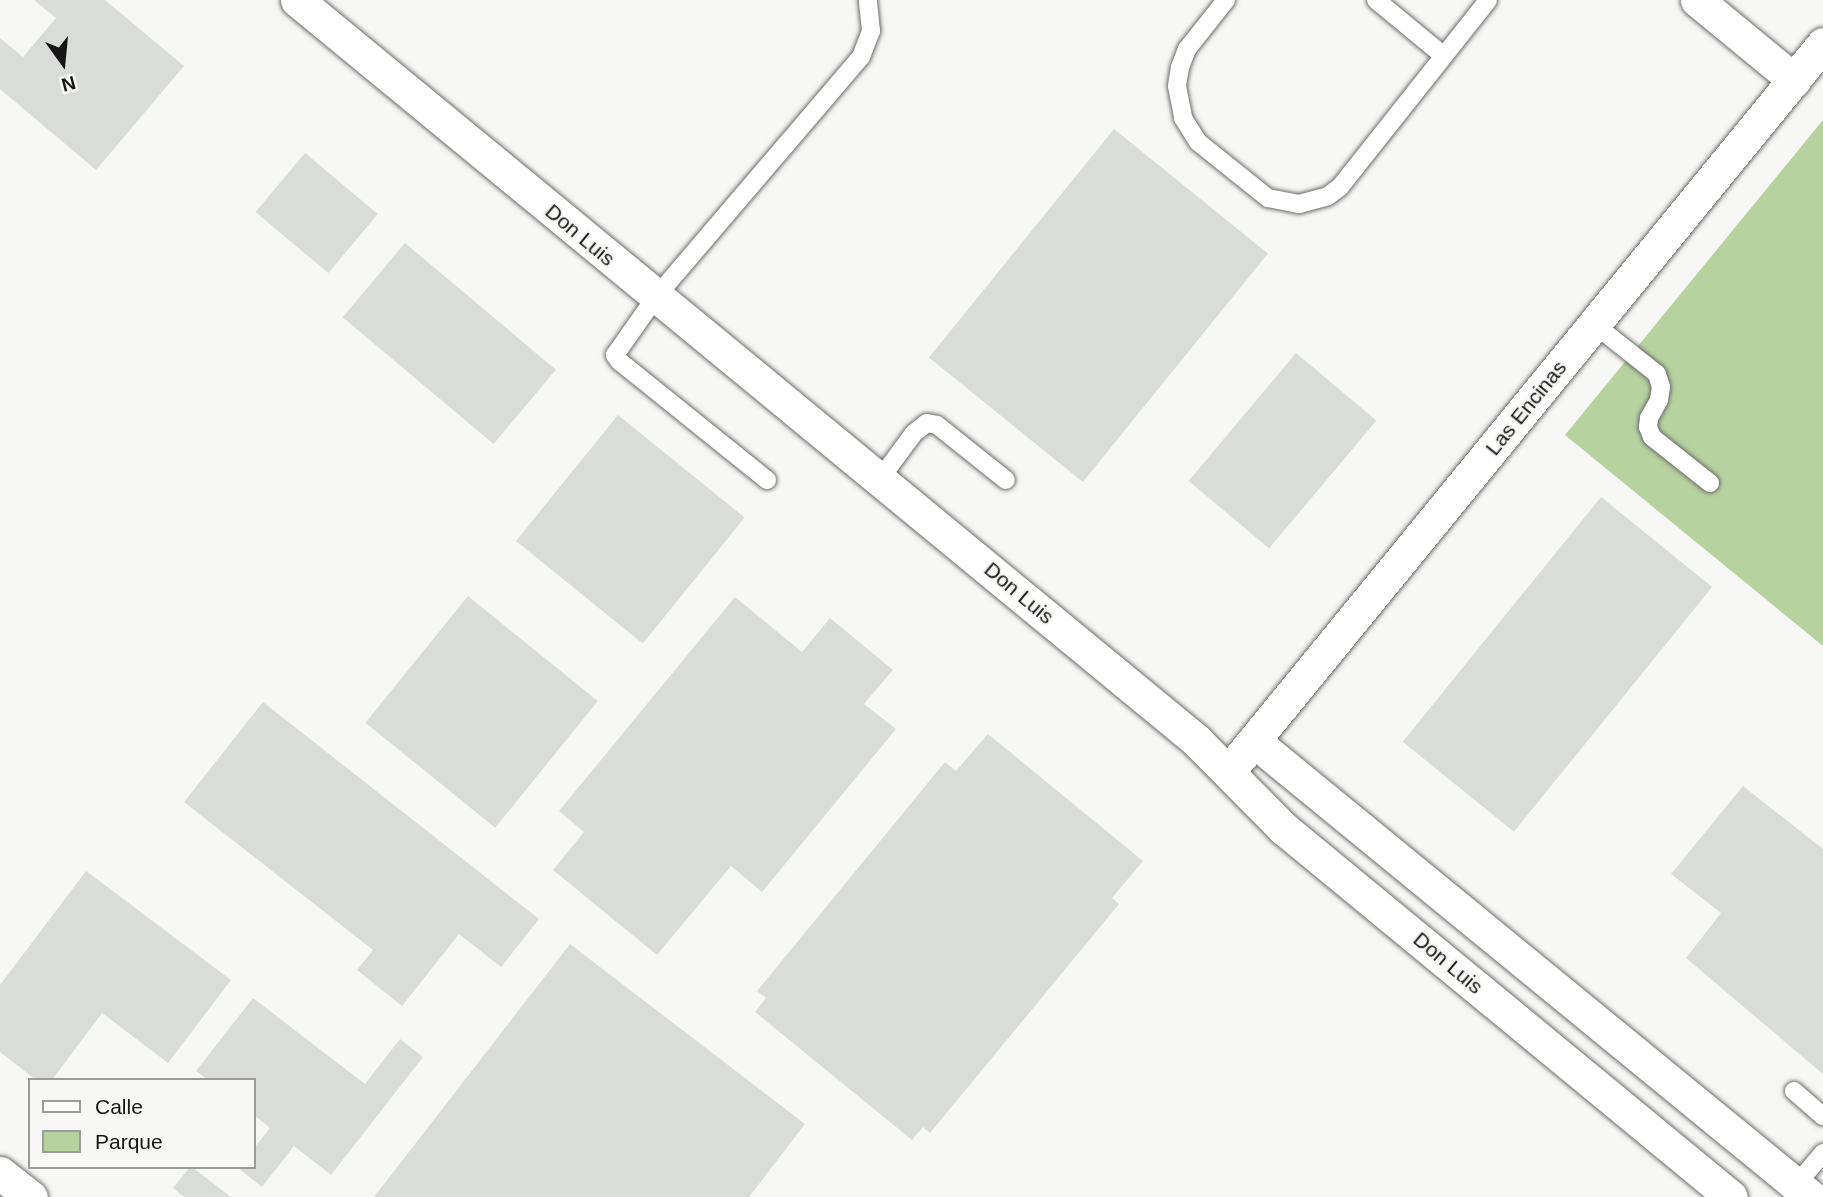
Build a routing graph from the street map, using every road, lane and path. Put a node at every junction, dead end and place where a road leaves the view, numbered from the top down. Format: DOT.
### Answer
graph roads {
  1 [pos="297,0"];
  2 [pos="868,0"];
  3 [pos="1226,0"];
  4 [pos="1376,0"];
  5 [pos="1488,0"];
  6 [pos="1696,0"];
  7 [pos="1823,44"];
  8 [pos="1444,56"];
  9 [pos="1794,80"];
  10 [pos="655,298"];
  11 [pos="1594,324"];
  12 [pos="880,479"];
  13 [pos="1006,480"];
  14 [pos="767,481"];
  15 [pos="1710,483"];
  16 [pos="1254,741"];
  17 [pos="1228,772"];
  18 [pos="1794,1090"];
  19 [pos="1823,1116"];
  20 [pos="1823,1153"];
  21 [pos="0,1173"];
  22 [pos="1803,1191"];
  23 [pos="31,1197"];
  24 [pos="1731,1197"];
  1 -- 10 [label="street, Don Luis"];
  2 -- 10 [label="lane"];
  3 -- 8 [label="lane"];
  4 -- 8 [label="lane"];
  5 -- 8 [label="lane"];
  6 -- 9 [label="street"];
  7 -- 9 [label="street, Las Encinas"];
  9 -- 11 [label="street, Las Encinas"];
  10 -- 12 [label="street, Don Luis"];
  10 -- 14 [label="lane"];
  11 -- 15 [label="lane"];
  11 -- 16 [label="street, Las Encinas"];
  12 -- 13 [label="lane"];
  12 -- 17 [label="street, Don Luis"];
  16 -- 17 [label="street, Las Encinas"];
  16 -- 22 [label="street"];
  17 -- 24 [label="street, Don Luis"];
  18 -- 19 [label="lane"];
  20 -- 22 [label="lane"];
  21 -- 23 [label="street"];
}
